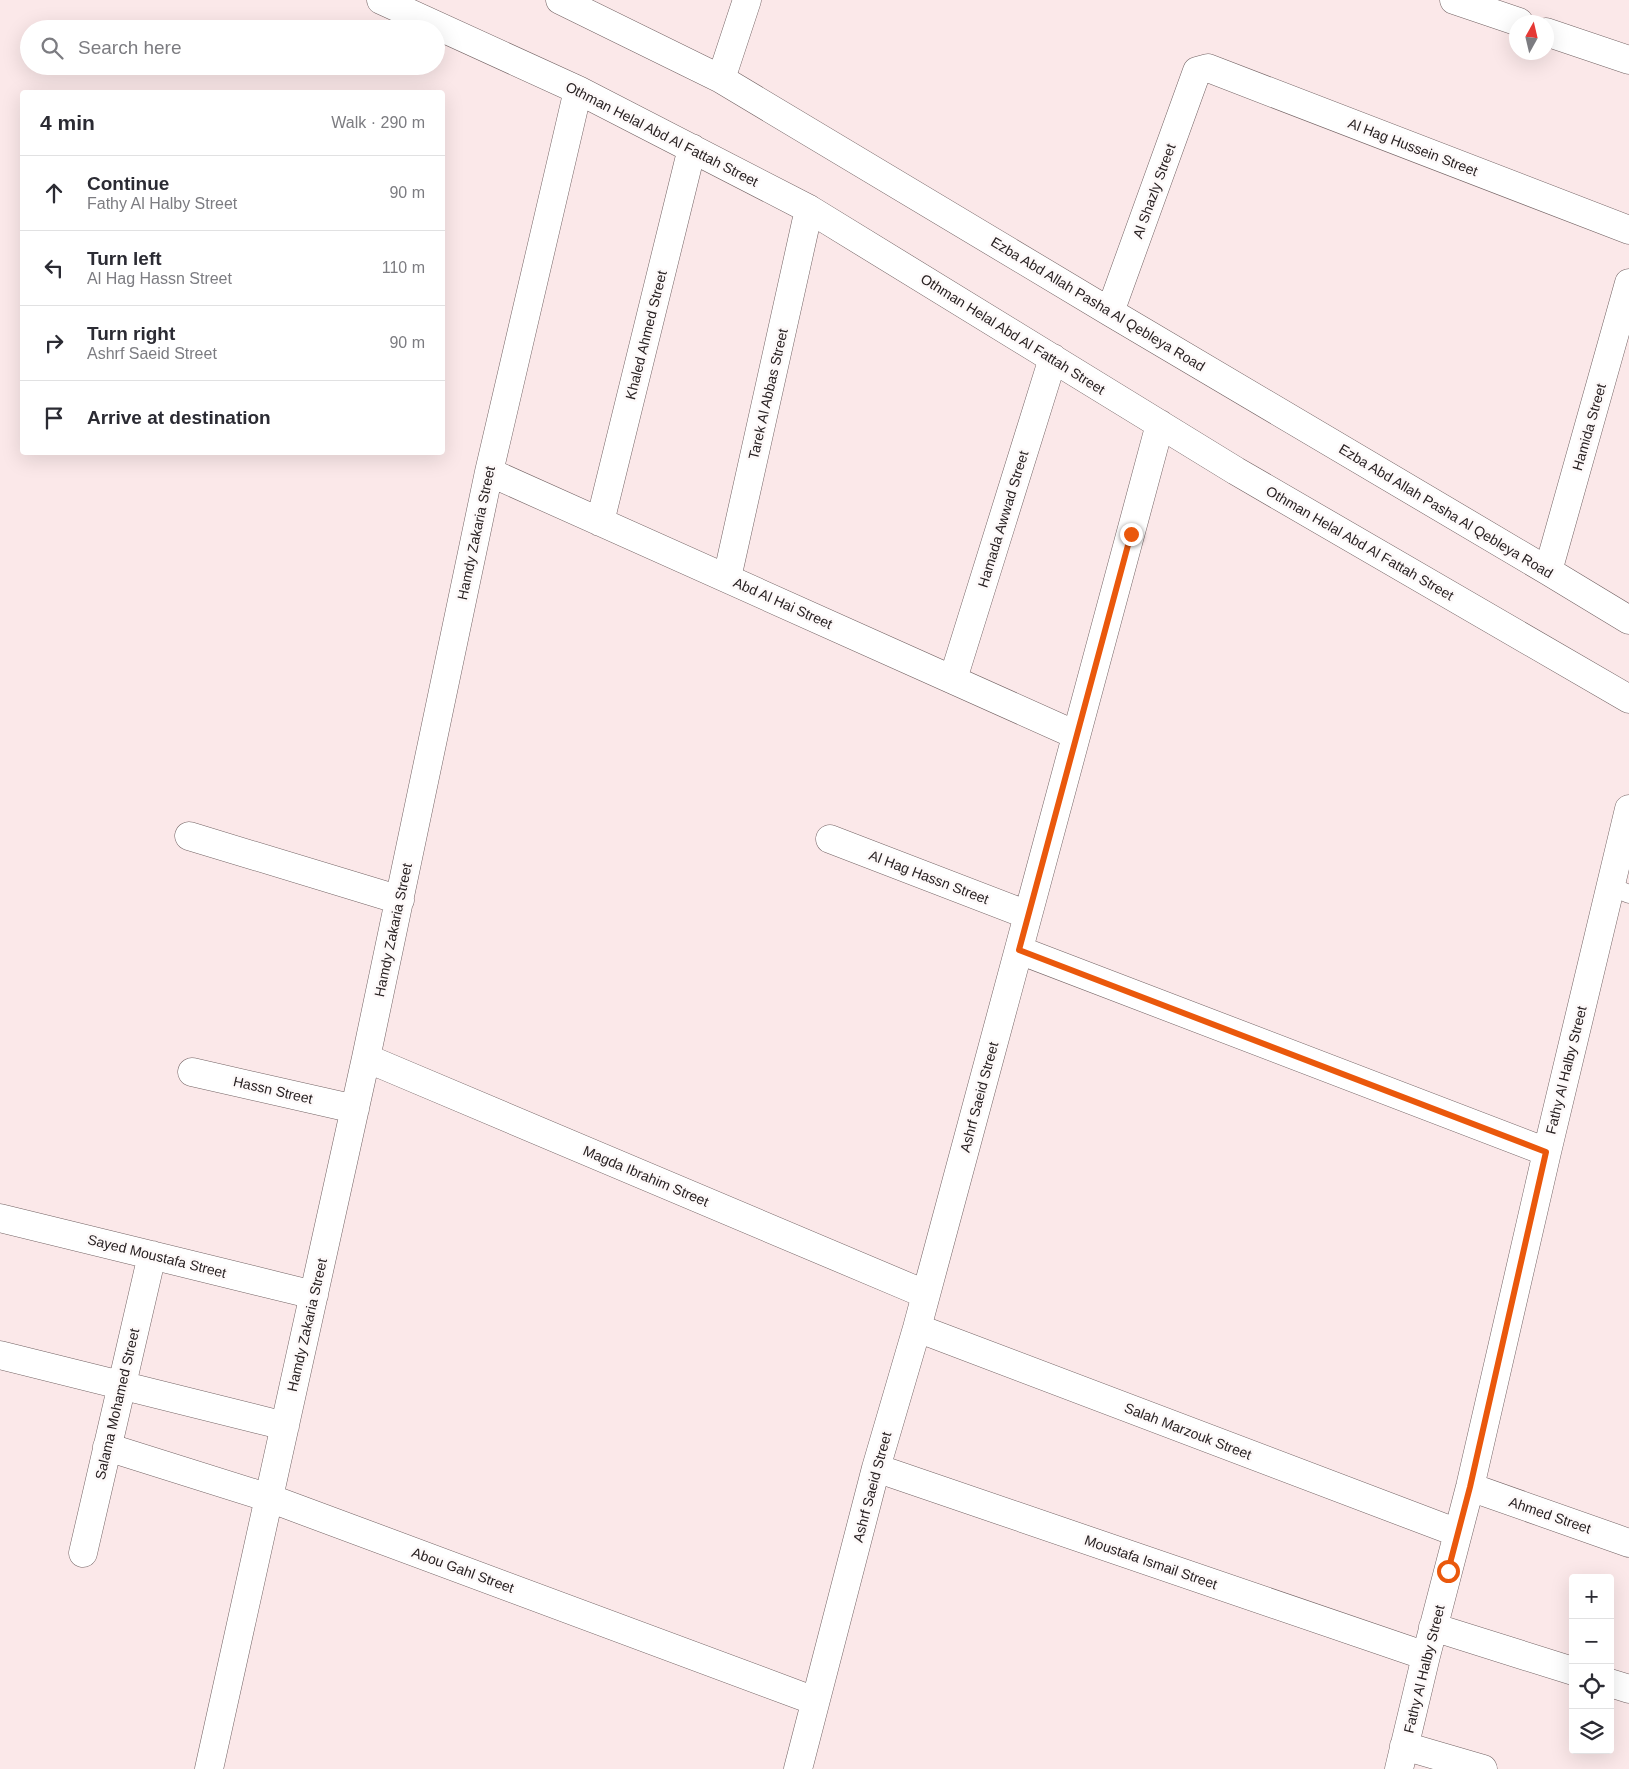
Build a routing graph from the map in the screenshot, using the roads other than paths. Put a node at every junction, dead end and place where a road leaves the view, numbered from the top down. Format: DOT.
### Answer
graph roads {
  1 [pos="381,0"];
  2 [pos="560,0"];
  3 [pos="747,0"];
  4 [pos="1454,0"];
  5 [pos="1509,19"];
  6 [pos="425,20"];
  7 [pos="445,29"];
  8 [pos="1554,35"];
  9 [pos="1629,60"];
  10 [pos="1197,71"];
  11 [pos="721,79"];
  12 [pos="578,90"];
  13 [pos="692,148"];
  14 [pos="809,209"];
  15 [pos="1629,230"];
  16 [pos="1629,283"];
  17 [pos="1110,312"];
  18 [pos="1053,358"];
  19 [pos="1160,424"];
  20 [pos="488,472"];
  21 [pos="600,522"];
  22 [pos="1548,571"];
  23 [pos="727,578"];
  24 [pos="1629,620"];
  25 [pos="953,679"];
  26 [pos="1629,699"];
  27 [pos="1076,735"];
  28 [pos="1629,809"];
  29 [pos="189,836"];
  30 [pos="830,839"];
  31 [pos="1620,890"];
  32 [pos="400,900"];
  33 [pos="1028,915"];
  34 [pos="1019,950"];
  35 [pos="366,1058"];
  36 [pos="192,1072"];
  37 [pos="355,1109"];
  38 [pos="1546,1152"];
  39 [pos="0,1218"];
  40 [pos="152,1255"];
  41 [pos="925,1294"];
  42 [pos="314,1295"];
  43 [pos="917,1328"];
  44 [pos="0,1355"];
  45 [pos="121,1386"];
  46 [pos="284,1426"];
  47 [pos="107,1447"];
  48 [pos="876,1468"];
  49 [pos="1470,1487"];
  50 [pos="269,1498"];
  51 [pos="1458,1534"];
  52 [pos="1629,1543"];
  53 [pos="83,1553"];
  54 [pos="1434,1627"];
  55 [pos="1426,1656"];
  56 [pos="1569,1670"];
  57 [pos="1614,1684"];
  58 [pos="1629,1689"];
  59 [pos="815,1701"];
  60 [pos="1402,1758"];
  61 [pos="209,1769"];
  62 [pos="798,1769"];
  63 [pos="1483,1769"];
  1 -- 6 [label="street, Othman Helal Abd Al Fattah Street"];
  2 -- 11 [label="street, Ezba Abd Allah Pasha Al Qebleya Road"];
  3 -- 11 [label="street"];
  4 -- 5 [label="street"];
  7 -- 12 [label="street, Othman Helal Abd Al Fattah Street"];
  8 -- 9 [label="street"];
  10 -- 15 [label="street, Al Hag Hussein Street"];
  10 -- 17 [label="street, Al Shazly Street"];
  11 -- 17 [label="street, Ezba Abd Allah Pasha Al Qebleya Road"];
  12 -- 13 [label="street, Othman Helal Abd Al Fattah Street"];
  12 -- 20 [label="street, Hamdy Zakaria Street"];
  13 -- 14 [label="street, Othman Helal Abd Al Fattah Street"];
  13 -- 21 [label="street, Khaled Ahmed Street"];
  14 -- 18 [label="street, Othman Helal Abd Al Fattah Street"];
  14 -- 23 [label="street, Tarek Al Abbas Street"];
  16 -- 22 [label="street, Hamida Street"];
  17 -- 22 [label="street, Ezba Abd Allah Pasha Al Qebleya Road"];
  18 -- 19 [label="street, Othman Helal Abd Al Fattah Street"];
  18 -- 25 [label="street, Hamada Awwad Street"];
  19 -- 26 [label="street, Othman Helal Abd Al Fattah Street"];
  19 -- 27 [label="street, Ashrf Saeid Street"];
  20 -- 21 [label="street, Abd Al Hai Street"];
  20 -- 32 [label="street, Hamdy Zakaria Street"];
  21 -- 23 [label="street, Abd Al Hai Street"];
  22 -- 24 [label="street, Ezba Abd Allah Pasha Al Qebleya Road"];
  23 -- 25 [label="street, Abd Al Hai Street"];
  25 -- 27 [label="street, Abd Al Hai Street"];
  27 -- 33 [label="street, Ashrf Saeid Street"];
  28 -- 31 [label="street, Fathy Al Halby Street"];
  29 -- 32 [label="street"];
  30 -- 33 [label="street, Al Hag Hassn Street"];
  31 -- 38 [label="street, Fathy Al Halby Street"];
  32 -- 35 [label="street, Hamdy Zakaria Street"];
  33 -- 34 [label="street, Ashrf Saeid Street"];
  34 -- 38 [label="street"];
  34 -- 41 [label="street, Ashrf Saeid Street"];
  35 -- 37 [label="street, Hamdy Zakaria Street"];
  35 -- 41 [label="street, Magda Ibrahim Street"];
  36 -- 37 [label="street, Hassn Street"];
  37 -- 42 [label="street, Hamdy Zakaria Street"];
  38 -- 49 [label="street, Fathy Al Halby Street"];
  39 -- 40 [label="street, Sayed Moustafa Street"];
  40 -- 42 [label="street, Sayed Moustafa Street"];
  40 -- 45 [label="street, Salama Mohamed Street"];
  41 -- 43 [label="street, Ashrf Saeid Street"];
  42 -- 46 [label="street, Hamdy Zakaria Street"];
  43 -- 48 [label="street, Ashrf Saeid Street"];
  43 -- 51 [label="street, Salah Marzouk Street"];
  44 -- 45 [label="street"];
  45 -- 46 [label="street"];
  45 -- 47 [label="street, Salama Mohamed Street"];
  46 -- 50 [label="street, Hamdy Zakaria Street"];
  47 -- 50 [label="street, Abou Gahl Street"];
  47 -- 53 [label="street, Salama Mohamed Street"];
  48 -- 55 [label="street, Moustafa Ismail Street"];
  48 -- 59 [label="street, Ashrf Saeid Street"];
  49 -- 51 [label="street, Fathy Al Halby Street"];
  49 -- 52 [label="street, Ahmed Street"];
  50 -- 59 [label="street, Abou Gahl Street"];
  50 -- 61 [label="street, Hamdy Zakaria Street"];
  51 -- 54 [label="street, Fathy Al Halby Street"];
  54 -- 55 [label="street, Fathy Al Halby Street"];
  54 -- 56 [label="street"];
  55 -- 60 [label="street, Fathy Al Halby Street"];
  57 -- 58 [label="street"];
  59 -- 62 [label="street, Ashrf Saeid Street"];
  60 -- 63 [label="street"];
}
